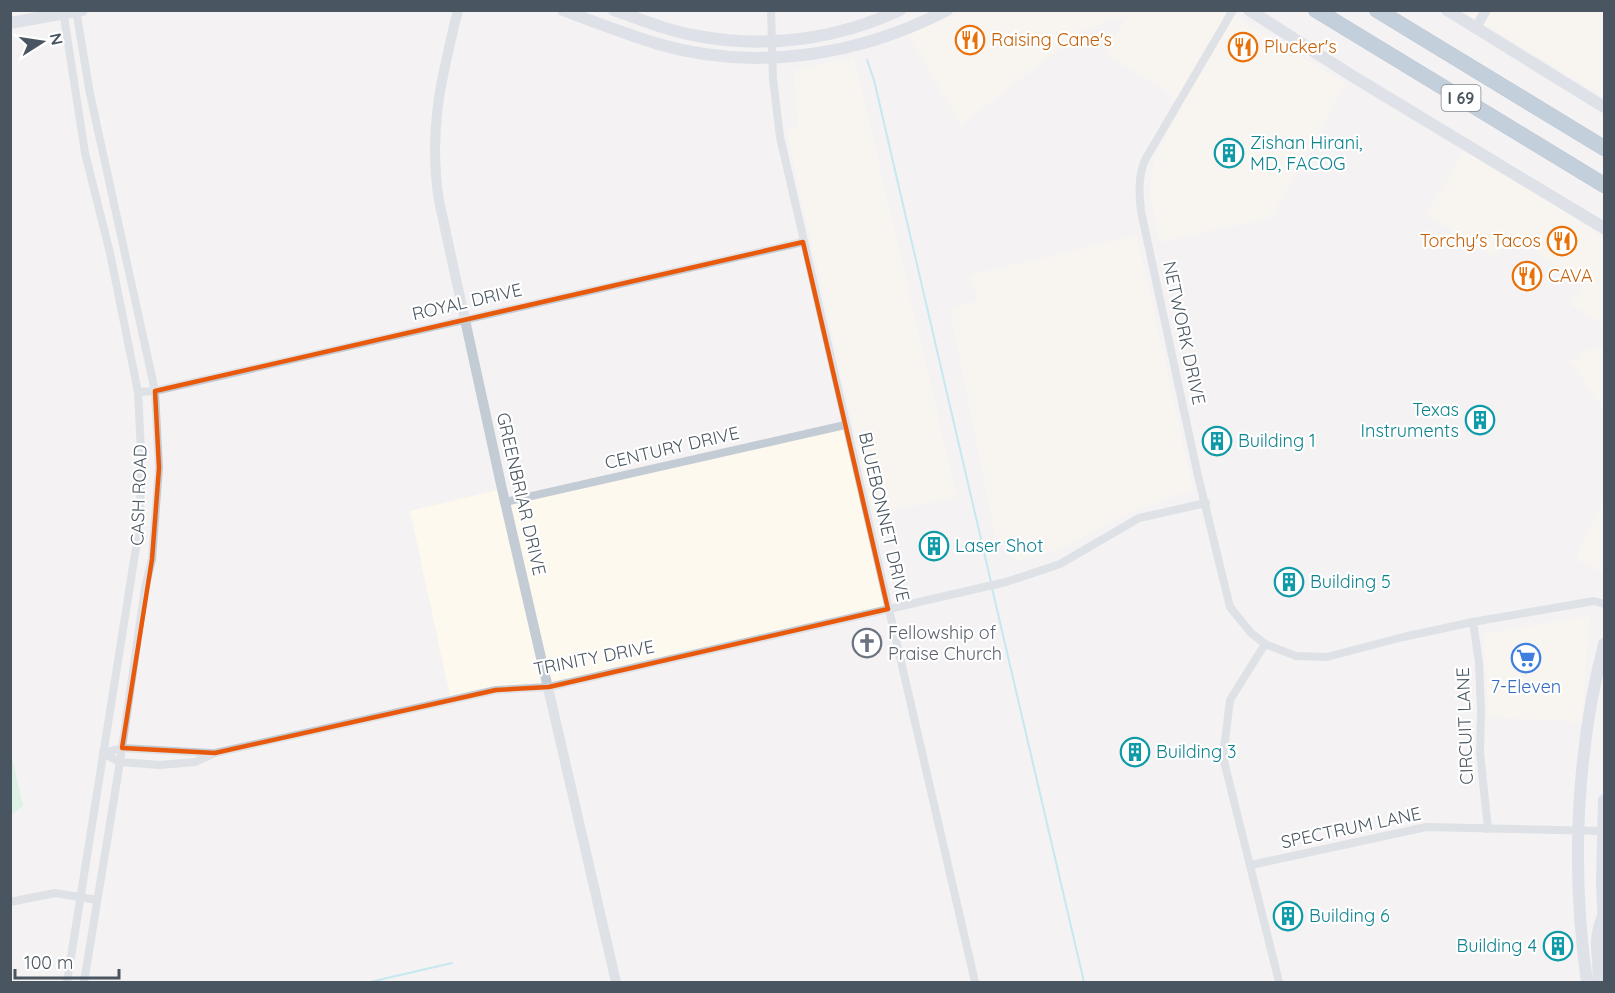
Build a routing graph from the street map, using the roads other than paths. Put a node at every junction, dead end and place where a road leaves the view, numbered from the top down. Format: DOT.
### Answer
graph roads {
  1 [pos="458,10"];
  2 [pos="563,10"];
  3 [pos="771,10"];
  4 [pos="900,10"];
  5 [pos="1233,10"];
  6 [pos="1249,10"];
  7 [pos="1316,10"];
  8 [pos="1377,10"];
  9 [pos="1486,10"];
  10 [pos="72,11"];
  11 [pos="617,11"];
  12 [pos="942,12"];
  13 [pos="1456,12"];
  14 [pos="10,23"];
  15 [pos="1476,28"];
  16 [pos="615,30"];
  17 [pos="696,36"];
  18 [pos="772,41"];
  19 [pos="692,51"];
  20 [pos="772,57"];
  21 [pos="1605,107"];
  22 [pos="1605,148"];
  23 [pos="1605,185"];
  24 [pos="1605,228"];
  25 [pos="803,242"];
  26 [pos="126,250"];
  27 [pos="110,253"];
  28 [pos="465,319"];
  29 [pos="155,391"];
  30 [pos="138,392"];
  31 [pos="846,425"];
  32 [pos="140,502"];
  33 [pos="506,502"];
  34 [pos="157,503"];
  35 [pos="1206,503"];
  36 [pos="129,585"];
  37 [pos="145,588"];
  38 [pos="1605,604"];
  39 [pos="888,609"];
  40 [pos="1473,622"];
  41 [pos="1265,644"];
  42 [pos="1605,644"];
  43 [pos="549,687"];
  44 [pos="122,748"];
  45 [pos="103,753"];
  46 [pos="215,753"];
  47 [pos="120,762"];
  48 [pos="1605,800"];
  49 [pos="1488,829"];
  50 [pos="1580,830"];
  51 [pos="1602,831"];
  52 [pos="1251,866"];
  53 [pos="80,897"];
  54 [pos="97,900"];
  55 [pos="10,902"];
  56 [pos="1604,914"];
  57 [pos="1605,928"];
  58 [pos="67,982"];
  59 [pos="84,982"];
  60 [pos="616,982"];
  61 [pos="975,982"];
  62 [pos="1279,982"];
  63 [pos="1587,982"];
  64 [pos="1598,982"];
  1 -- 28 [label="street, GREENBRIAR DRIVE"];
  2 -- 16 [label="main road"];
  3 -- 18 [label="street, BLUEBONNET DRIVE"];
  4 -- 18 [label="main road"];
  5 -- 35 [label="street, NETWORK DRIVE"];
  6 -- 24 [label="main road"];
  7 -- 23 [label="highway, I 69"];
  8 -- 22 [label="highway, I 69"];
  9 -- 15 [label="street"];
  10 -- 14 [label="main road"];
  10 -- 26 [label="street, CASH ROAD"];
  10 -- 27 [label="street, CASH ROAD"];
  11 -- 16 [label="main road"];
  11 -- 17 [label="main road"];
  12 -- 20 [label="main road"];
  13 -- 15 [label="main road"];
  15 -- 21 [label="main road"];
  16 -- 19 [label="main road"];
  17 -- 18 [label="main road"];
  17 -- 19 [label="main road"];
  18 -- 20 [label="street, BLUEBONNET DRIVE"];
  19 -- 20 [label="main road"];
  20 -- 25 [label="street, BLUEBONNET DRIVE"];
  25 -- 28 [label="street, ROYAL DRIVE"];
  25 -- 31 [label="street, BLUEBONNET DRIVE"];
  26 -- 27 [label="street"];
  26 -- 29 [label="street, CASH ROAD"];
  27 -- 30 [label="street, CASH ROAD"];
  28 -- 29 [label="street, ROYAL DRIVE"];
  28 -- 33 [label="street, GREENBRIAR DRIVE"];
  29 -- 30 [label="street, ROYAL DRIVE"];
  29 -- 34 [label="street, CASH ROAD"];
  30 -- 32 [label="street, CASH ROAD"];
  31 -- 33 [label="street, CENTURY DRIVE"];
  31 -- 39 [label="street, BLUEBONNET DRIVE"];
  32 -- 34 [label="street"];
  32 -- 36 [label="street, CASH ROAD"];
  33 -- 43 [label="street, GREENBRIAR DRIVE"];
  34 -- 37 [label="street, CASH ROAD"];
  35 -- 39 [label="street, TRINITY DRIVE"];
  35 -- 41 [label="street, NETWORK DRIVE"];
  36 -- 37 [label="street"];
  36 -- 45 [label="street, CASH ROAD"];
  37 -- 44 [label="street, CASH ROAD"];
  38 -- 40 [label="street, NETWORK DRIVE"];
  39 -- 43 [label="street, TRINITY DRIVE"];
  39 -- 61 [label="street, BLUEBONNET DRIVE"];
  40 -- 41 [label="street, NETWORK DRIVE"];
  40 -- 49 [label="street, CIRCUIT LANE"];
  41 -- 52 [label="street"];
  42 -- 50 [label="main road"];
  43 -- 46 [label="street, TRINITY DRIVE"];
  43 -- 60 [label="street, GREENBRIAR DRIVE"];
  44 -- 45 [label="street, TRINITY DRIVE"];
  44 -- 46 [label="street, TRINITY DRIVE"];
  44 -- 47 [label="street, CASH ROAD"];
  45 -- 47 [label="street, TRINITY DRIVE"];
  45 -- 53 [label="street, CASH ROAD"];
  46 -- 47 [label="street, TRINITY DRIVE"];
  47 -- 54 [label="street, CASH ROAD"];
  48 -- 51 [label="main road"];
  49 -- 50 [label="street, SPECTRUM LANE"];
  49 -- 52 [label="street, SPECTRUM LANE"];
  50 -- 51 [label="street, SPECTRUM LANE"];
  50 -- 63 [label="main road"];
  51 -- 56 [label="main road"];
  52 -- 62 [label="street"];
  53 -- 54 [label="street"];
  53 -- 55 [label="street"];
  53 -- 58 [label="street, CASH ROAD"];
  54 -- 59 [label="street, CASH ROAD"];
  56 -- 57 [label="main road"];
  56 -- 64 [label="main road"];
}
